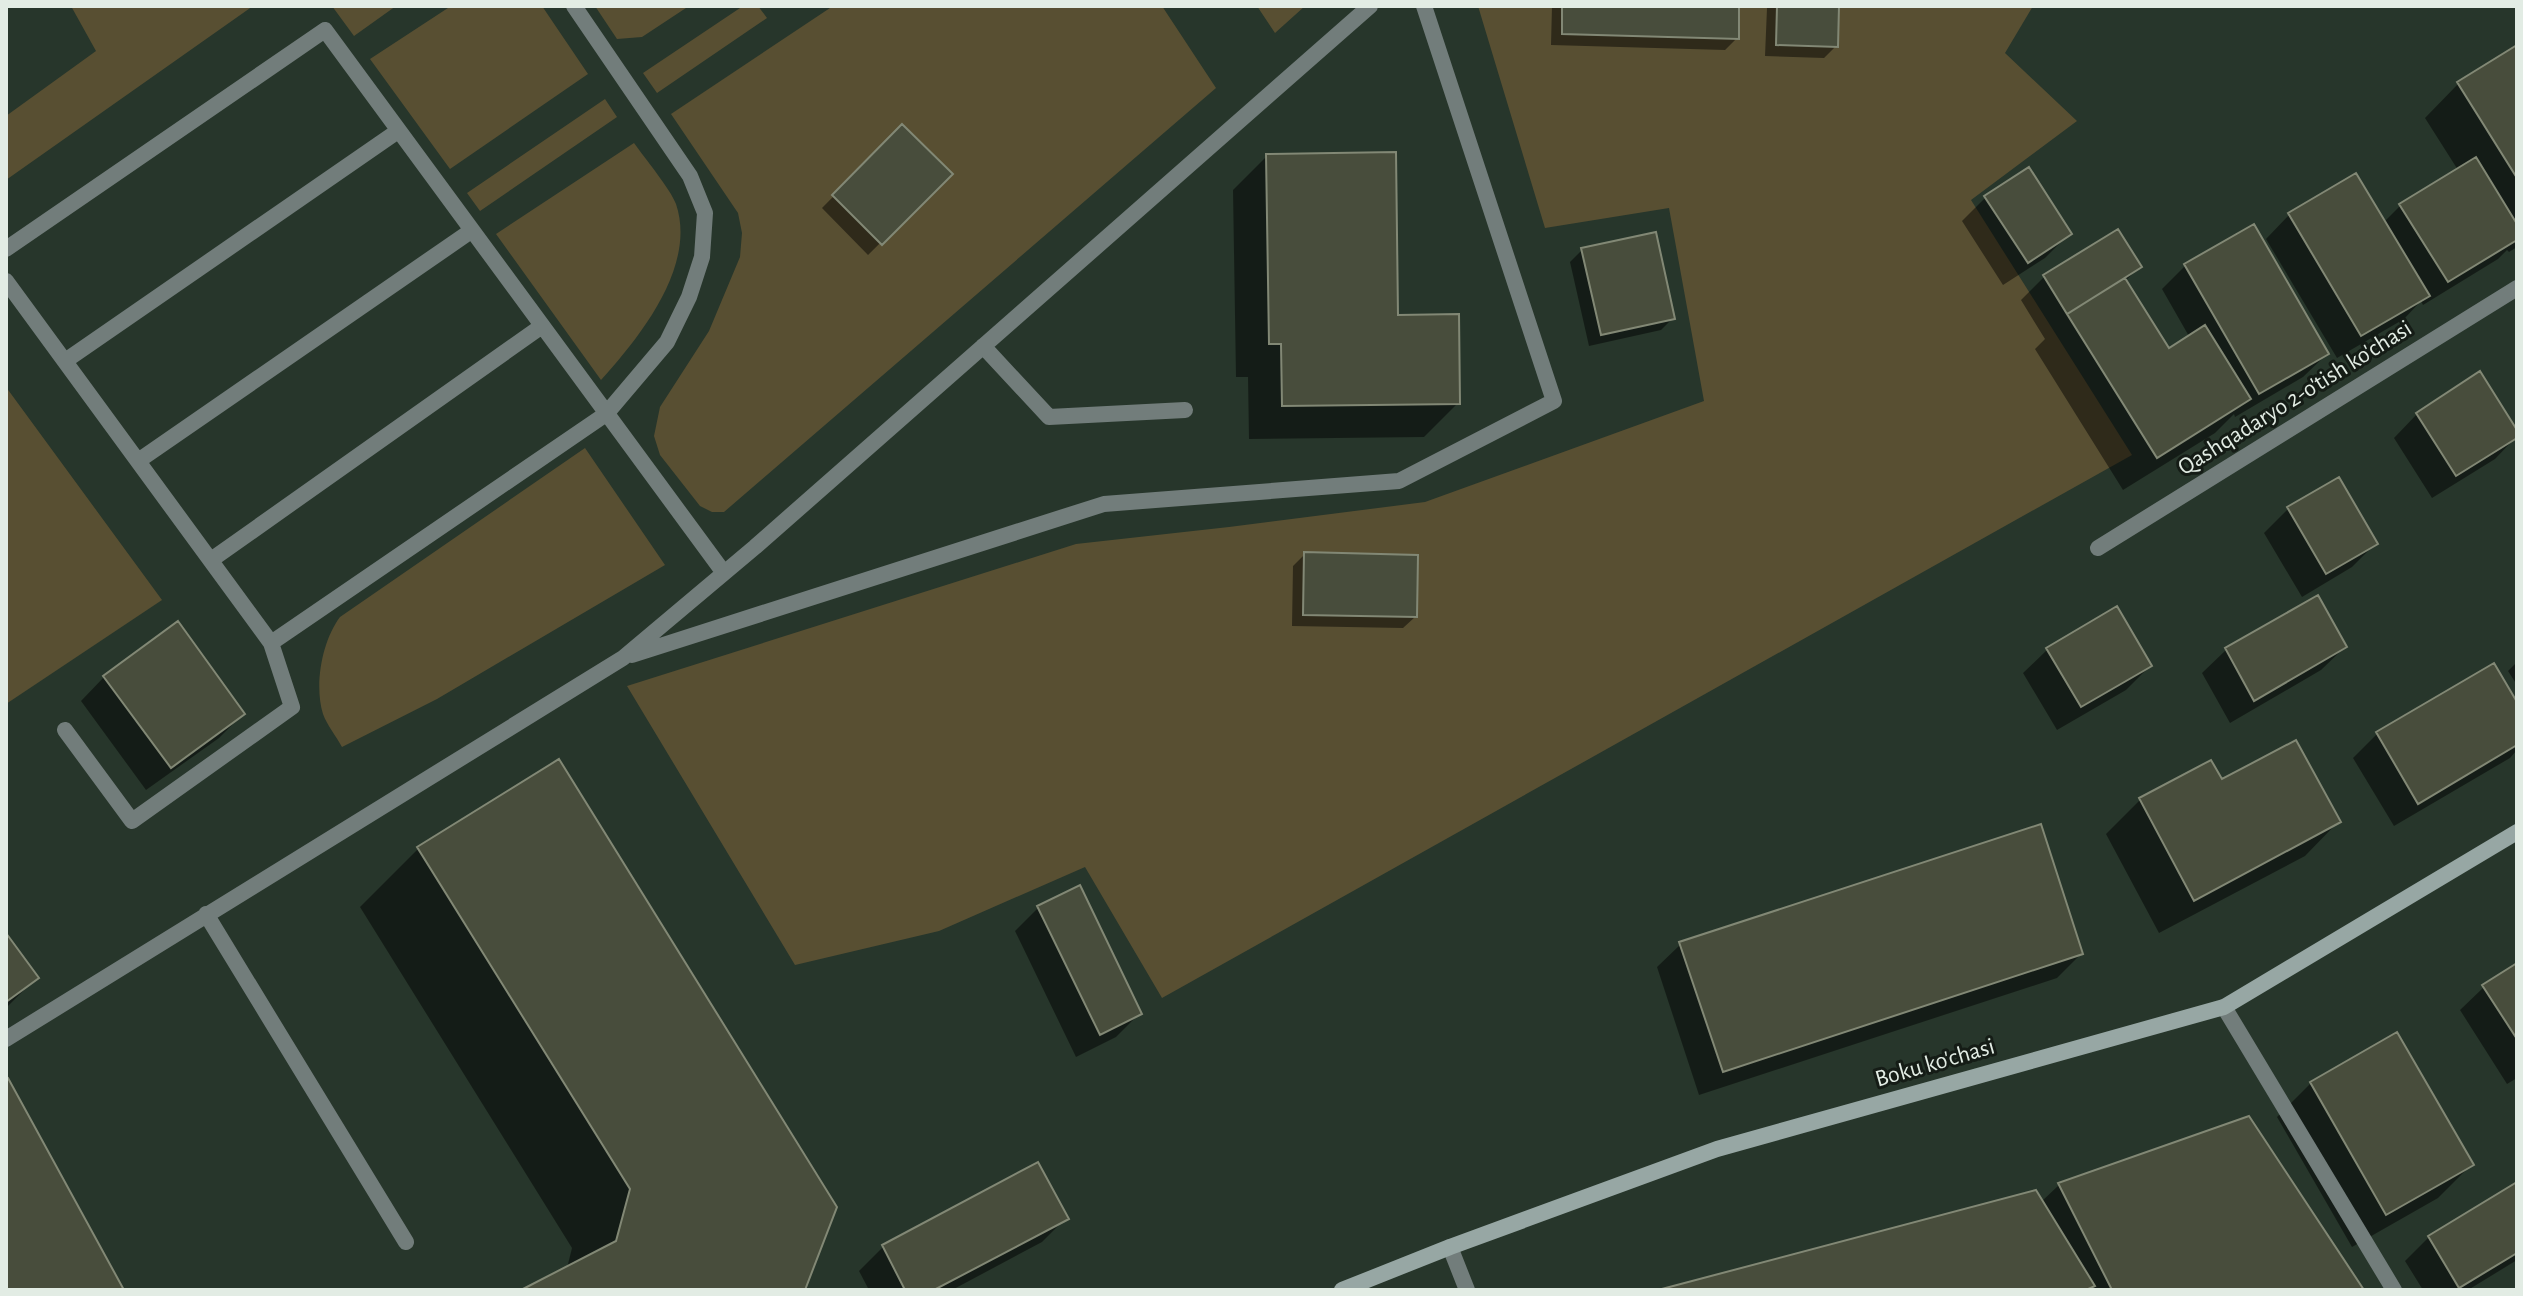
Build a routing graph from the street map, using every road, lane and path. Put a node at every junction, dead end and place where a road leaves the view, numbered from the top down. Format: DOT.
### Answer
graph roads {
  1 [pos="574,6"];
  2 [pos="1370,6"];
  3 [pos="1424,6"];
  4 [pos="398,131"];
  5 [pos="471,231"];
  6 [pos="6,249"];
  7 [pos="6,281"];
  8 [pos="2517,288"];
  9 [pos="542,326"];
  10 [pos="983,346"];
  11 [pos="65,361"];
  12 [pos="1185,410"];
  13 [pos="606,414"];
  14 [pos="138,461"];
  15 [pos="2098,548"];
  16 [pos="211,560"];
  17 [pos="724,573"];
  18 [pos="271,643"];
  19 [pos="623,658"];
  20 [pos="65,730"];
  21 [pos="2517,832"];
  22 [pos="206,914"];
  23 [pos="2224,1007"];
  24 [pos="6,1039"];
  25 [pos="406,1242"];
  26 [pos="1450,1247"];
  27 [pos="1342,1290"];
  28 [pos="1467,1290"];
  29 [pos="2394,1290"];
  1 -- 13 [label="lane"];
  2 -- 10 [label="lane"];
  3 -- 19 [label="lane"];
  4 -- 5 [label="lane"];
  4 -- 6 [label="lane"];
  4 -- 11 [label="lane"];
  5 -- 9 [label="lane"];
  5 -- 14 [label="lane"];
  7 -- 11 [label="lane"];
  8 -- 15 [label="lane, Qashqadaryo 2-o'tish ko'chasi"];
  9 -- 13 [label="lane"];
  9 -- 16 [label="lane"];
  10 -- 12 [label="lane"];
  10 -- 17 [label="lane"];
  11 -- 14 [label="lane"];
  13 -- 17 [label="lane"];
  13 -- 18 [label="lane"];
  14 -- 16 [label="lane"];
  16 -- 18 [label="lane"];
  17 -- 19 [label="lane"];
  18 -- 20 [label="lane"];
  19 -- 22 [label="lane"];
  21 -- 23 [label="street, Boku ko'chasi"];
  22 -- 24 [label="lane"];
  22 -- 25 [label="lane"];
  23 -- 26 [label="street, Boku ko'chasi"];
  23 -- 29 [label="lane"];
  26 -- 27 [label="street, Boku ko'chasi"];
  26 -- 28 [label="lane"];
}
